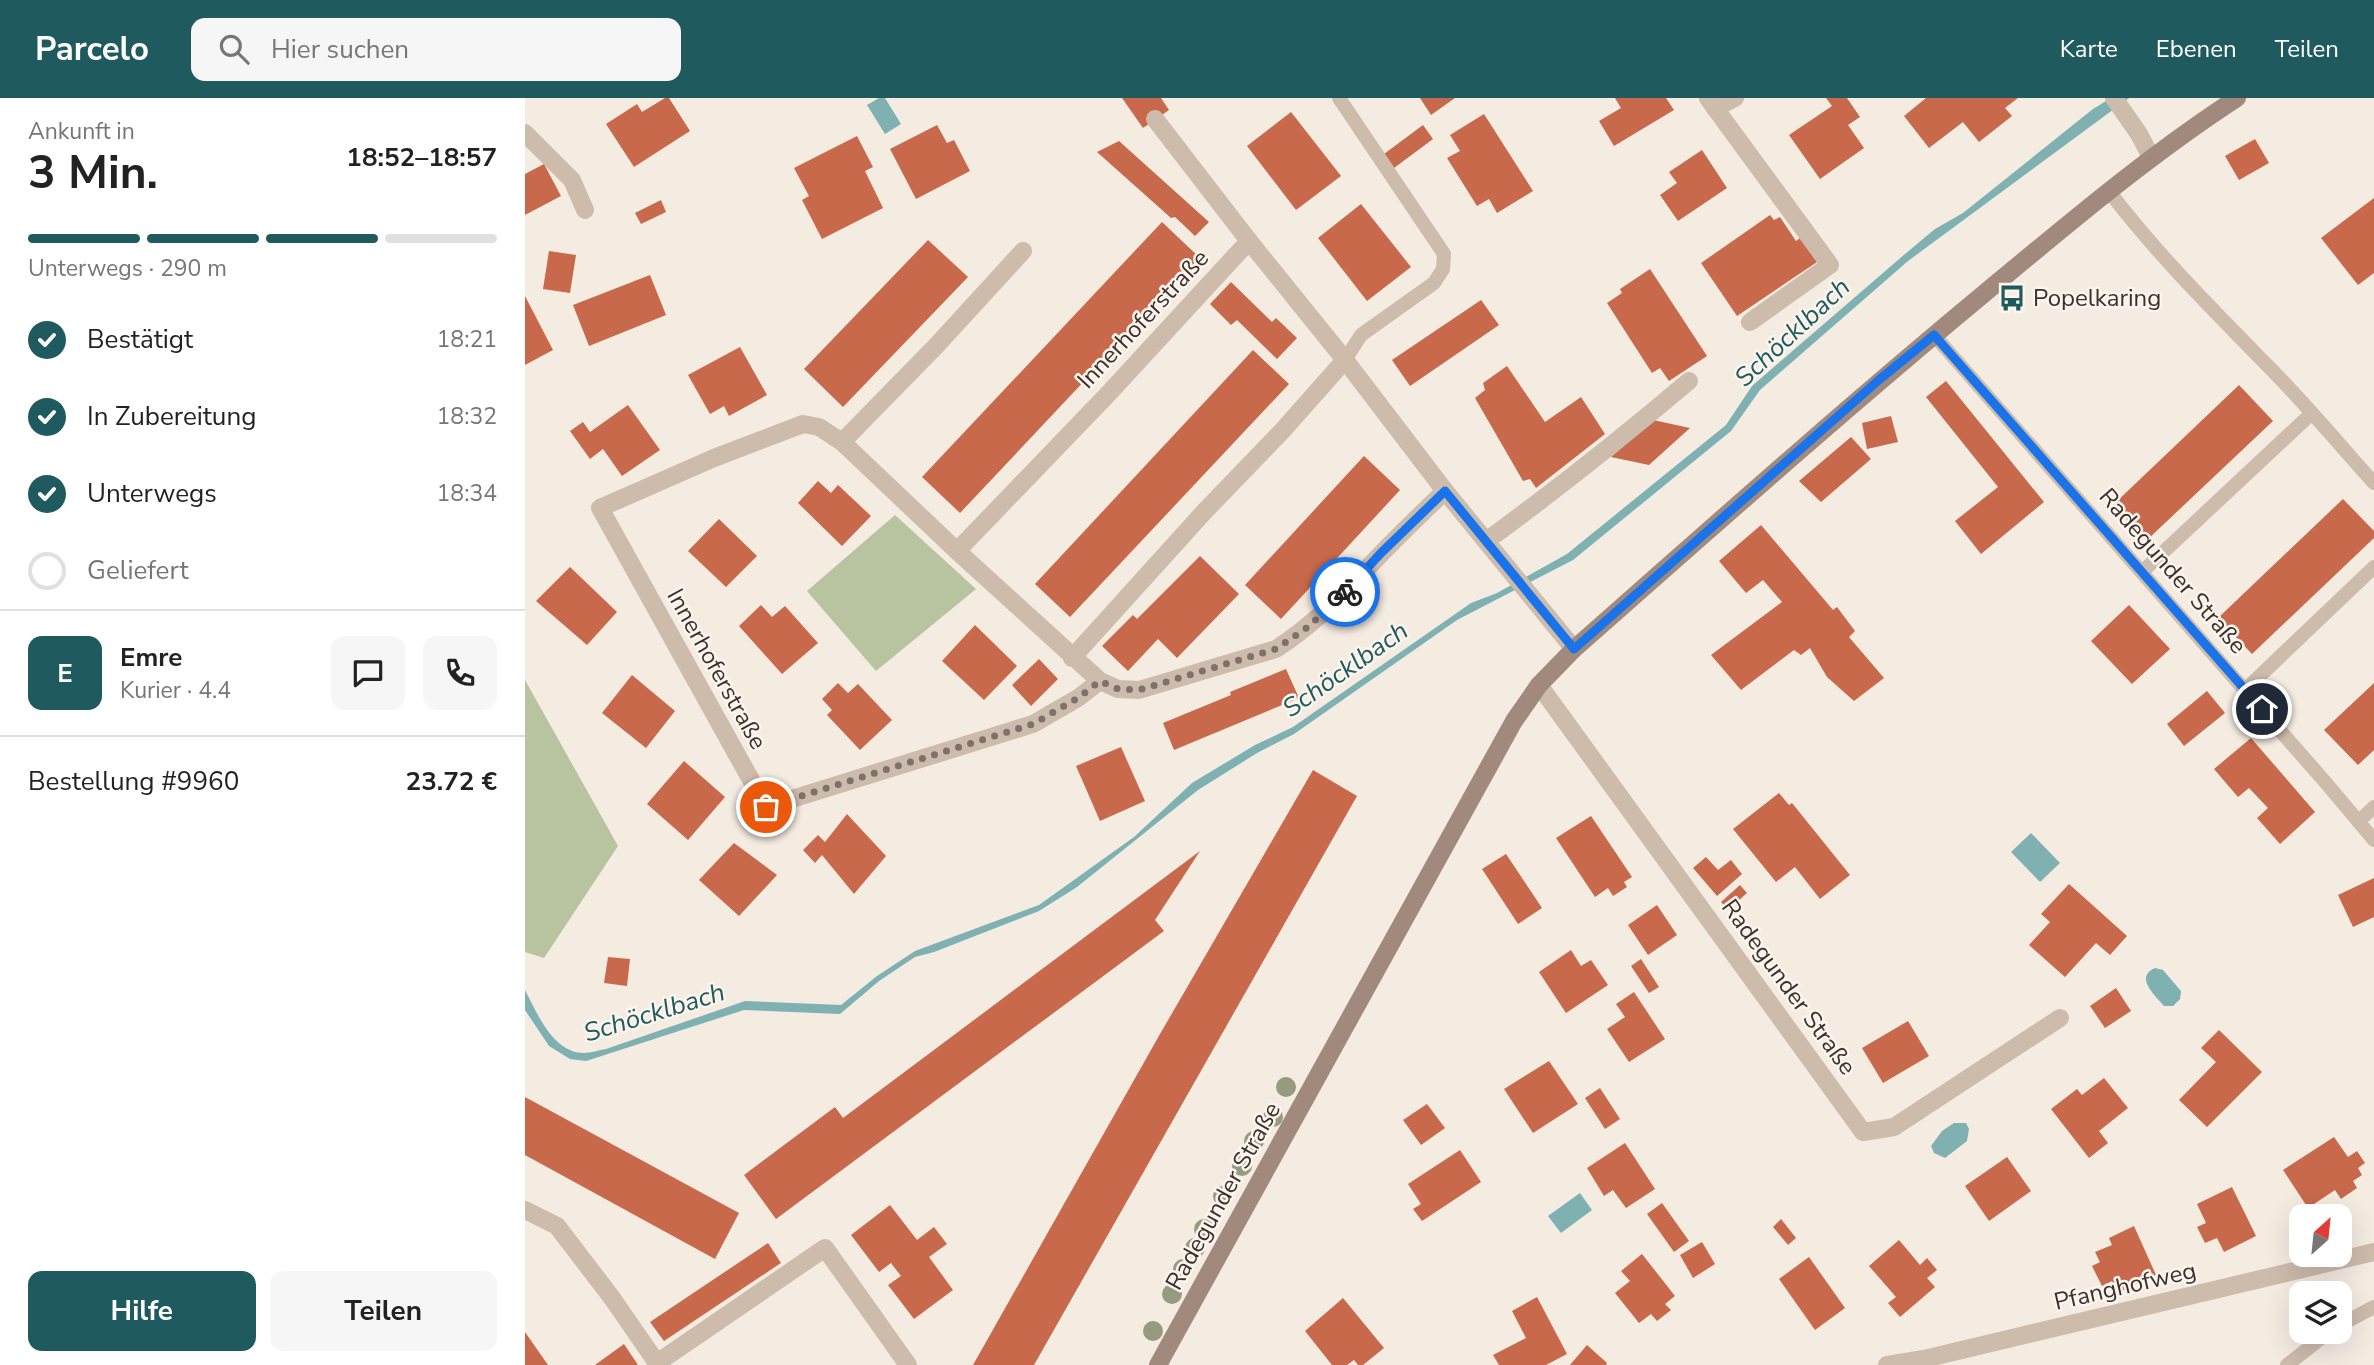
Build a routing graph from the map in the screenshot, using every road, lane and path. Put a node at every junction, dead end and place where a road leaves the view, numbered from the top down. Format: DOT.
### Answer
graph roads {
  1 [pos="1339,98"];
  2 [pos="1735,98"];
  3 [pos="2114,98"];
  4 [pos="2237,98"];
  5 [pos="1712,103"];
  6 [pos="1155,119"];
  7 [pos="525,133"];
  8 [pos="2151,157"];
  9 [pos="2108,190"];
  10 [pos="585,210"];
  11 [pos="1249,241"];
  12 [pos="1023,251"];
  13 [pos="1750,322"];
  14 [pos="1934,335"];
  15 [pos="1345,360"];
  16 [pos="1689,381"];
  17 [pos="2312,413"];
  18 [pos="842,442"];
  19 [pos="2374,482"];
  20 [pos="1445,491"];
  21 [pos="1486,541"];
  22 [pos="957,551"];
  23 [pos="2374,567"];
  24 [pos="2141,572"];
  25 [pos="1574,649"];
  26 [pos="1072,658"];
  27 [pos="1100,681"];
  28 [pos="1539,685"];
  29 [pos="2245,690"];
  30 [pos="2374,807"];
  31 [pos="2359,821"];
  32 [pos="2374,840"];
  33 [pos="2060,1018"];
  34 [pos="525,1210"];
  35 [pos="2374,1252"];
  36 [pos="2374,1307"];
  37 [pos="2352,1319"];
  38 [pos="2314,1344"];
  39 [pos="908,1365"];
  40 [pos="1158,1365"];
  41 [pos="1887,1365"];
  42 [pos="2287,1365"];
  1 -- 15 [label="lane"];
  2 -- 5 [label="street"];
  3 -- 8 [label="street"];
  4 -- 8 [label="main road, Radegunder Straße"];
  5 -- 13 [label="street"];
  6 -- 11 [label="street"];
  7 -- 10 [label="street"];
  8 -- 9 [label="main road, Radegunder Straße"];
  9 -- 14 [label="main road, Radegunder Straße"];
  9 -- 17 [label="lane"];
  11 -- 15 [label="street"];
  11 -- 22 [label="street, Innerhoferstraße"];
  12 -- 18 [label="street"];
  14 -- 24 [label="lane, Radegunder Straße"];
  14 -- 25 [label="main road, Radegunder Straße"];
  15 -- 20 [label="street"];
  15 -- 26 [label="street"];
  16 -- 21 [label="street"];
  17 -- 19 [label="lane"];
  17 -- 24 [label="lane"];
  18 -- 22 [label="street, Innerhoferstraße"];
  18 -- 27 [label="street, Innerhoferstraße"];
  20 -- 21 [label="street"];
  20 -- 27 [label="street, Innerhoferstraße"];
  21 -- 25 [label="street"];
  22 -- 26 [label="street, Innerhoferstraße"];
  23 -- 29 [label="lane"];
  24 -- 29 [label="lane, Radegunder Straße"];
  25 -- 28 [label="main road, Radegunder Straße"];
  26 -- 27 [label="street, Innerhoferstraße"];
  28 -- 33 [label="street, Radegunder Straße"];
  28 -- 40 [label="main road, Radegunder Straße"];
  29 -- 31 [label="lane, Radegunder Straße"];
  30 -- 31 [label="lane"];
  31 -- 32 [label="lane, Radegunder Straße"];
  34 -- 39 [label="street"];
  35 -- 41 [label="street, Pfanghofweg"];
  36 -- 37 [label="lane"];
  38 -- 42 [label="lane"];
}
